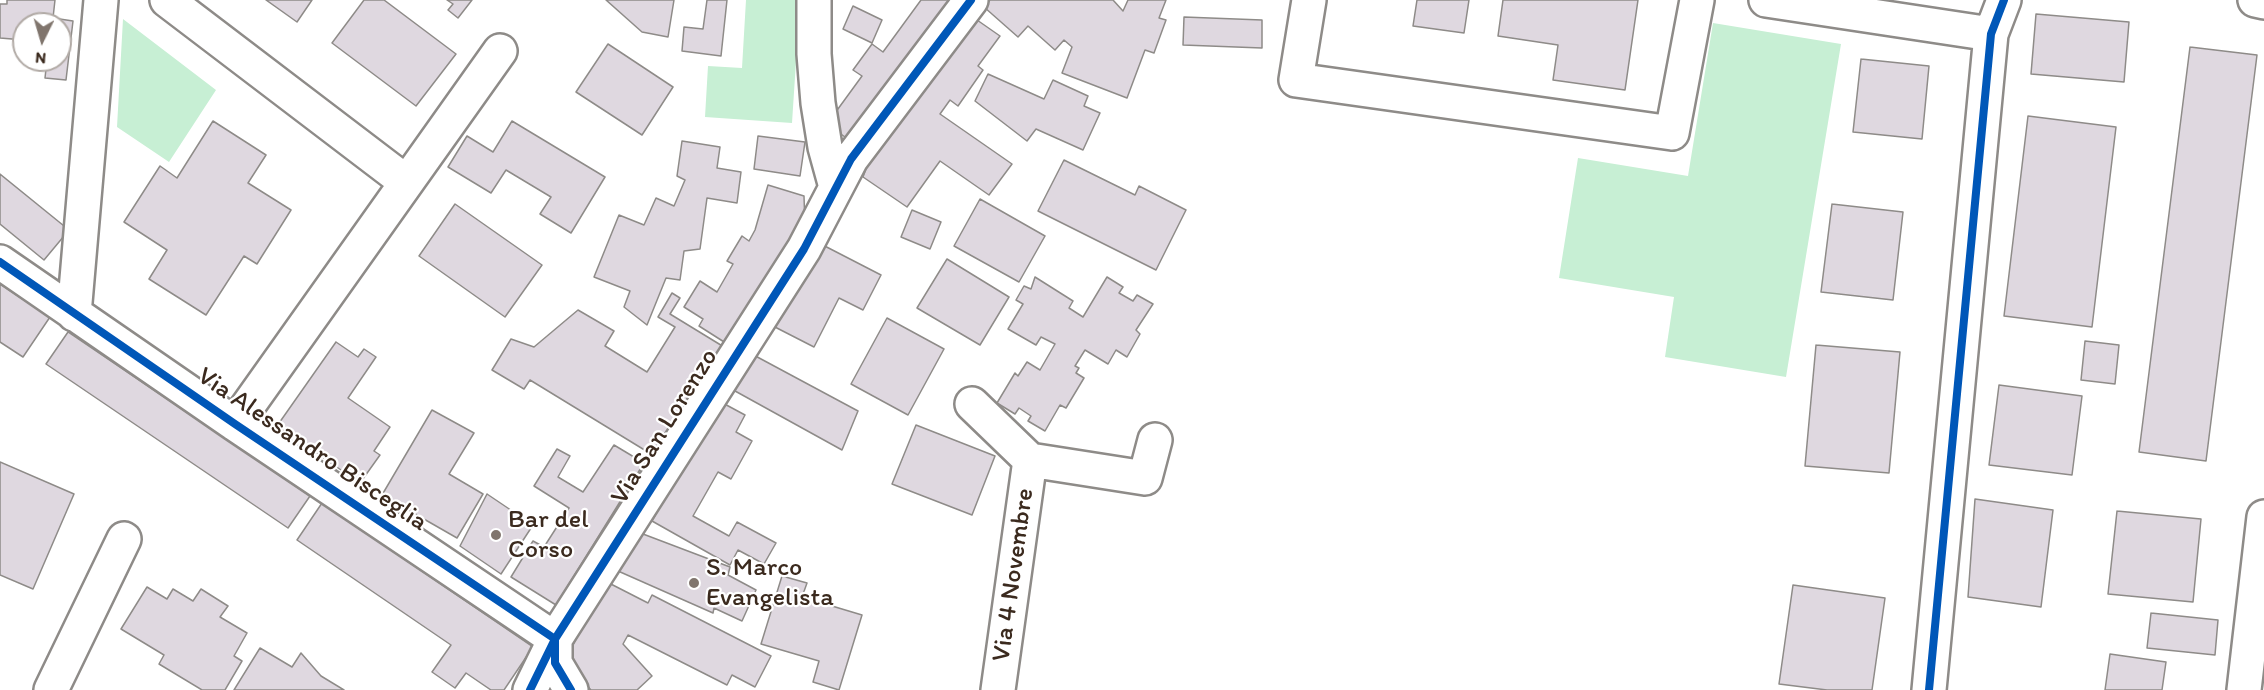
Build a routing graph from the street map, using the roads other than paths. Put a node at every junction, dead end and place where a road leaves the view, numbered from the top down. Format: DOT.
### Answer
graph roads {
  1 [pos="101,0"];
  2 [pos="167,0"];
  3 [pos="814,0"];
  4 [pos="971,0"];
  5 [pos="1309,0"];
  6 [pos="1697,0"];
  7 [pos="1766,0"];
  8 [pos="2004,0"];
  9 [pos="2254,0"];
  10 [pos="2264,2"];
  11 [pos="1991,34"];
  12 [pos="500,51"];
  13 [pos="406,182"];
  14 [pos="836,187"];
  15 [pos="0,262"];
  16 [pos="74,314"];
  17 [pos="972,404"];
  18 [pos="235,424"];
  19 [pos="1155,440"];
  20 [pos="1030,460"];
  21 [pos="2264,517"];
  22 [pos="124,539"];
  23 [pos="555,639"];
  24 [pos="51,690"];
  25 [pos="530,690"];
  26 [pos="571,690"];
  27 [pos="998,690"];
  28 [pos="1929,690"];
  29 [pos="2244,690"];
  1 -- 16 [label="street"];
  2 -- 13 [label="street"];
  3 -- 14 [label="street"];
  4 -- 14 [label="street, Via San Lorenzo"];
  5 -- 6 [label="street"];
  7 -- 11 [label="street"];
  8 -- 11 [label="street"];
  9 -- 10 [label="street"];
  11 -- 28 [label="street"];
  12 -- 13 [label="street"];
  13 -- 18 [label="street"];
  14 -- 23 [label="street, Via San Lorenzo"];
  15 -- 16 [label="street, Via Alessandro Bisceglia"];
  16 -- 18 [label="street, Via Alessandro Bisceglia"];
  17 -- 20 [label="street"];
  18 -- 23 [label="street, Via Alessandro Bisceglia"];
  19 -- 20 [label="street"];
  20 -- 27 [label="street, Via 4 Novembre"];
  21 -- 29 [label="street"];
  22 -- 24 [label="street"];
  23 -- 25 [label="street, Via San Lorenzo"];
  23 -- 26 [label="street"];
}
